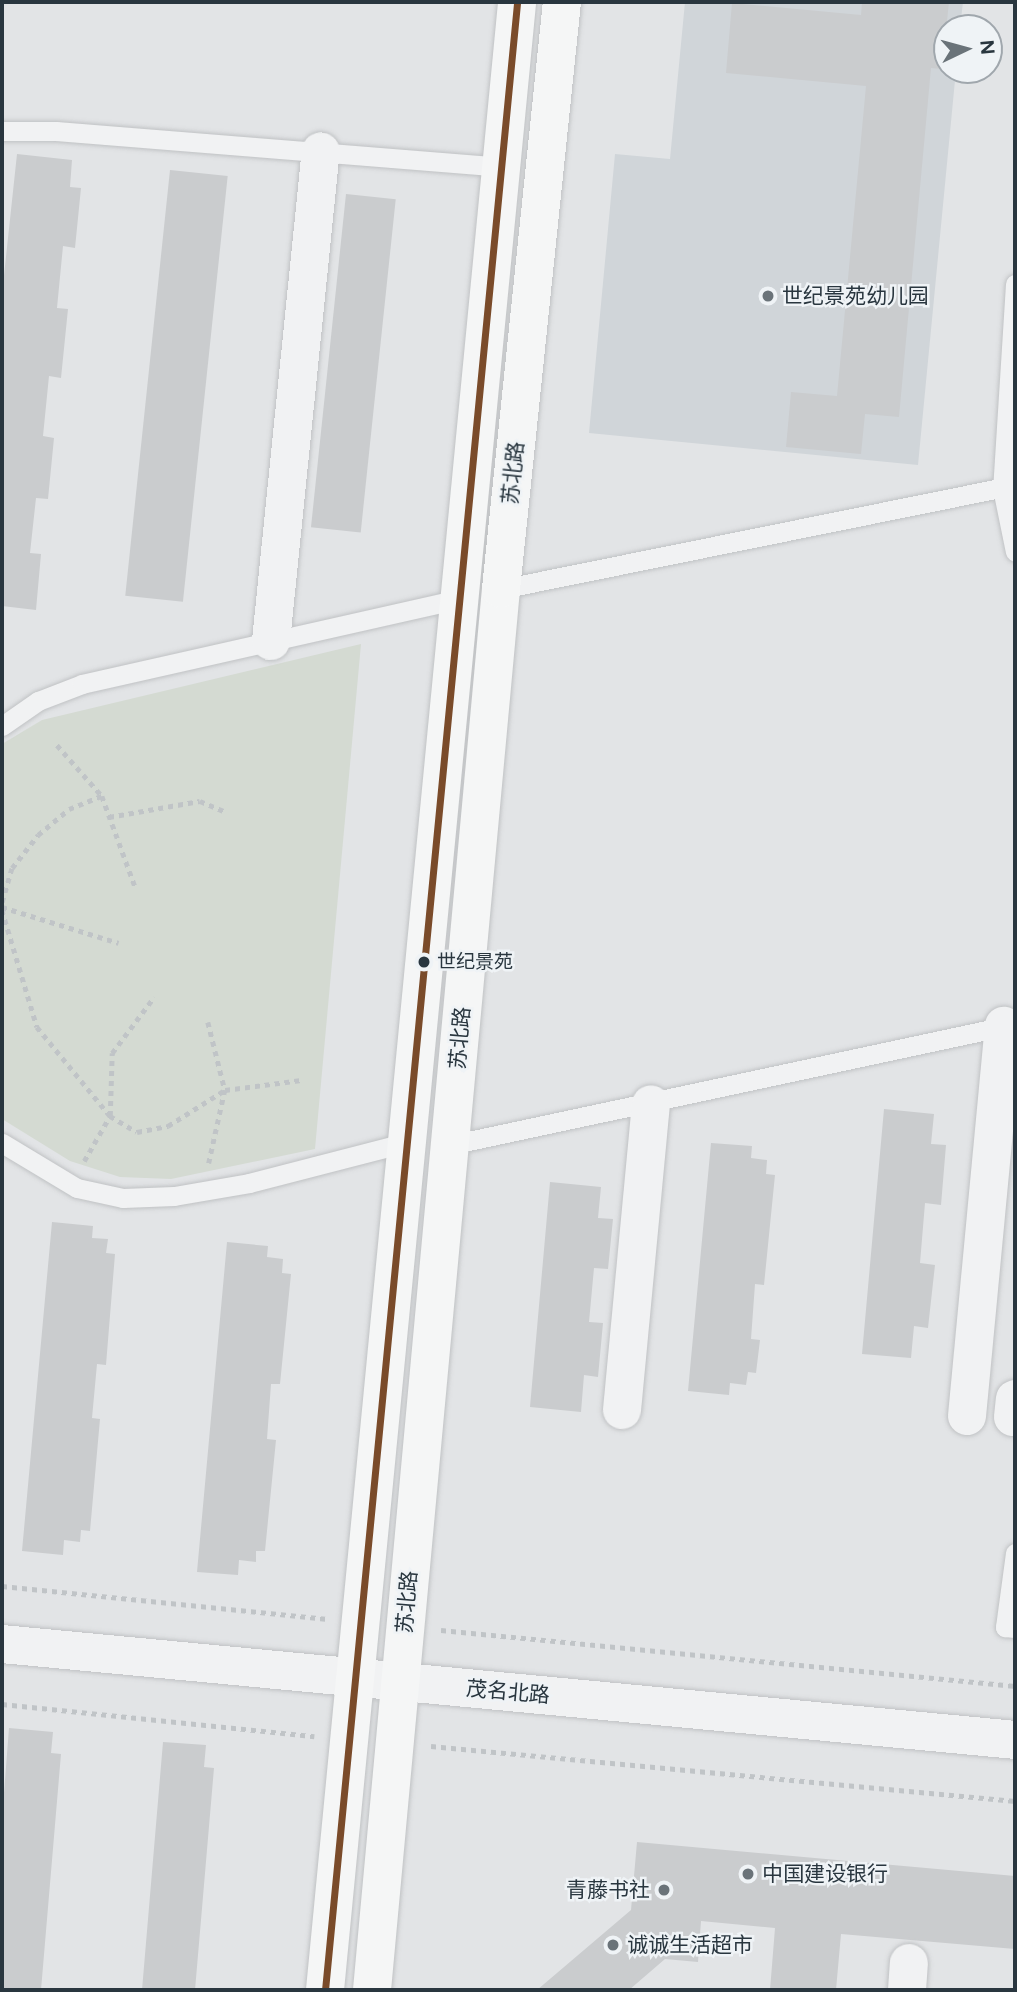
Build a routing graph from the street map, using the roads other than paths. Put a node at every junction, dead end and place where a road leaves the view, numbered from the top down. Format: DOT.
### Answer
graph roads {
  1 [pos="517,2"];
  2 [pos="562,2"];
  3 [pos="2,131"];
  4 [pos="321,152"];
  5 [pos="501,167"];
  6 [pos="1015,284"];
  7 [pos="1009,486"];
  8 [pos="1015,552"];
  9 [pos="501,589"];
  10 [pos="458,599"];
  11 [pos="271,641"];
  12 [pos="2,726"];
  13 [pos="1010,1025"];
  14 [pos="651,1104"];
  15 [pos="2,1143"];
  16 [pos="404,1143"];
  17 [pos="450,1145"];
  18 [pos="622,1410"];
  19 [pos="967,1416"];
  20 [pos="1015,1553"];
  21 [pos="1015,1628"];
  22 [pos="2,1644"];
  23 [pos="354,1678"];
  24 [pos="400,1682"];
  25 [pos="1015,1740"];
  26 [pos="325,1990"];
  27 [pos="372,1990"];
  1 -- 5 [label="main road, 苏北路"];
  2 -- 9 [label="main road, 苏北路"];
  3 -- 4 [label="lane"];
  4 -- 5 [label="lane"];
  4 -- 11 [label="street"];
  5 -- 10 [label="main road, 苏北路"];
  6 -- 7 [label="lane"];
  7 -- 8 [label="lane"];
  7 -- 9 [label="lane"];
  9 -- 17 [label="main road, 苏北路"];
  10 -- 11 [label="lane"];
  10 -- 16 [label="main road, 苏北路"];
  11 -- 12 [label="lane"];
  13 -- 14 [label="lane"];
  13 -- 19 [label="street"];
  14 -- 17 [label="lane"];
  14 -- 18 [label="street"];
  15 -- 16 [label="lane"];
  16 -- 23 [label="main road, 苏北路"];
  17 -- 24 [label="main road, 苏北路"];
  20 -- 21 [label="lane"];
  22 -- 23 [label="street, 茂名北路"];
  23 -- 24 [label="street, 茂名北路"];
  23 -- 26 [label="main road, 苏北路"];
  24 -- 25 [label="street, 茂名北路"];
  24 -- 27 [label="main road, 苏北路"];
}
